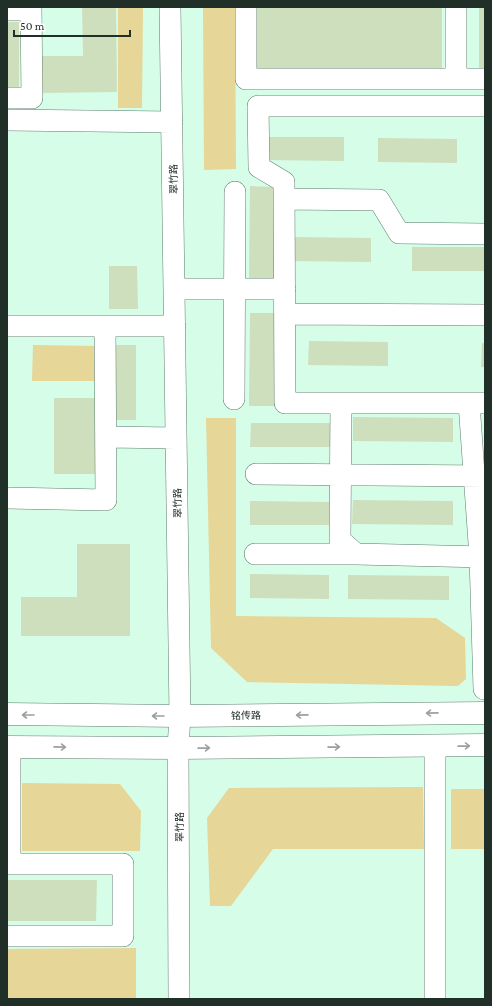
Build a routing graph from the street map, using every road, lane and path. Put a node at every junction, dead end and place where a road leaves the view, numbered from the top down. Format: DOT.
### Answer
graph roads {
  1 [pos="170,7"];
  2 [pos="246,7"];
  3 [pos="456,7"];
  4 [pos="31,8"];
  5 [pos="7,10"];
  6 [pos="456,79"];
  7 [pos="485,79"];
  8 [pos="7,98"];
  9 [pos="485,106"];
  10 [pos="7,120"];
  11 [pos="172,122"];
  12 [pos="235,192"];
  13 [pos="284,199"];
  14 [pos="485,234"];
  15 [pos="174,289"];
  16 [pos="235,289"];
  17 [pos="285,289"];
  18 [pos="285,314"];
  19 [pos="485,315"];
  20 [pos="7,326"];
  21 [pos="105,326"];
  22 [pos="175,326"];
  23 [pos="234,399"];
  24 [pos="341,403"];
  25 [pos="477,403"];
  26 [pos="106,436"];
  27 [pos="176,438"];
  28 [pos="256,474"];
  29 [pos="340,474"];
  30 [pos="480,475"];
  31 [pos="7,498"];
  32 [pos="255,554"];
  33 [pos="356,554"];
  34 [pos="483,557"];
  35 [pos="485,690"];
  36 [pos="485,712"];
  37 [pos="463,713"];
  38 [pos="7,714"];
  39 [pos="180,716"];
  40 [pos="485,745"];
  41 [pos="435,746"];
  42 [pos="9,747"];
  43 [pos="178,748"];
  44 [pos="9,864"];
  45 [pos="7,936"];
  46 [pos="179,999"];
  47 [pos="435,999"];
  1 -- 11 [label="street, 翠竹路"];
  2 -- 6 [label="street"];
  3 -- 6 [label="street"];
  4 -- 5 [label="street"];
  4 -- 8 [label="street"];
  6 -- 7 [label="street"];
  9 -- 13 [label="street"];
  10 -- 11 [label="street"];
  11 -- 15 [label="street, 翠竹路"];
  12 -- 16 [label="street"];
  13 -- 14 [label="street"];
  13 -- 17 [label="street"];
  15 -- 16 [label="street"];
  15 -- 22 [label="street, 翠竹路"];
  16 -- 17 [label="street"];
  16 -- 23 [label="street"];
  17 -- 18 [label="street"];
  18 -- 19 [label="street"];
  18 -- 24 [label="street"];
  20 -- 21 [label="street"];
  21 -- 22 [label="street"];
  21 -- 26 [label="street"];
  22 -- 27 [label="street, 翠竹路"];
  24 -- 25 [label="street"];
  24 -- 29 [label="street"];
  25 -- 30 [label="street"];
  26 -- 27 [label="street"];
  26 -- 31 [label="street"];
  27 -- 39 [label="street, 翠竹路"];
  28 -- 29 [label="street"];
  29 -- 30 [label="street"];
  29 -- 33 [label="street"];
  30 -- 34 [label="street"];
  32 -- 33 [label="street"];
  33 -- 34 [label="street"];
  34 -- 35 [label="street"];
  35 -- 37 [label="street"];
  36 -- 37 [label="main road, 铭传路"];
  37 -- 39 [label="main road, 铭传路, one-way"];
  39 -- 38 [label="main road, 铭传路, one-way"];
  39 -- 43 [label="street, 翠竹路"];
  41 -- 40 [label="main road, one-way"];
  43 -- 41 [label="main road, one-way"];
  41 -- 47 [label="street"];
  42 -- 43 [label="main road, one-way"];
  42 -- 44 [label="street"];
  43 -- 46 [label="street, 翠竹路"];
  44 -- 45 [label="street"];
}
